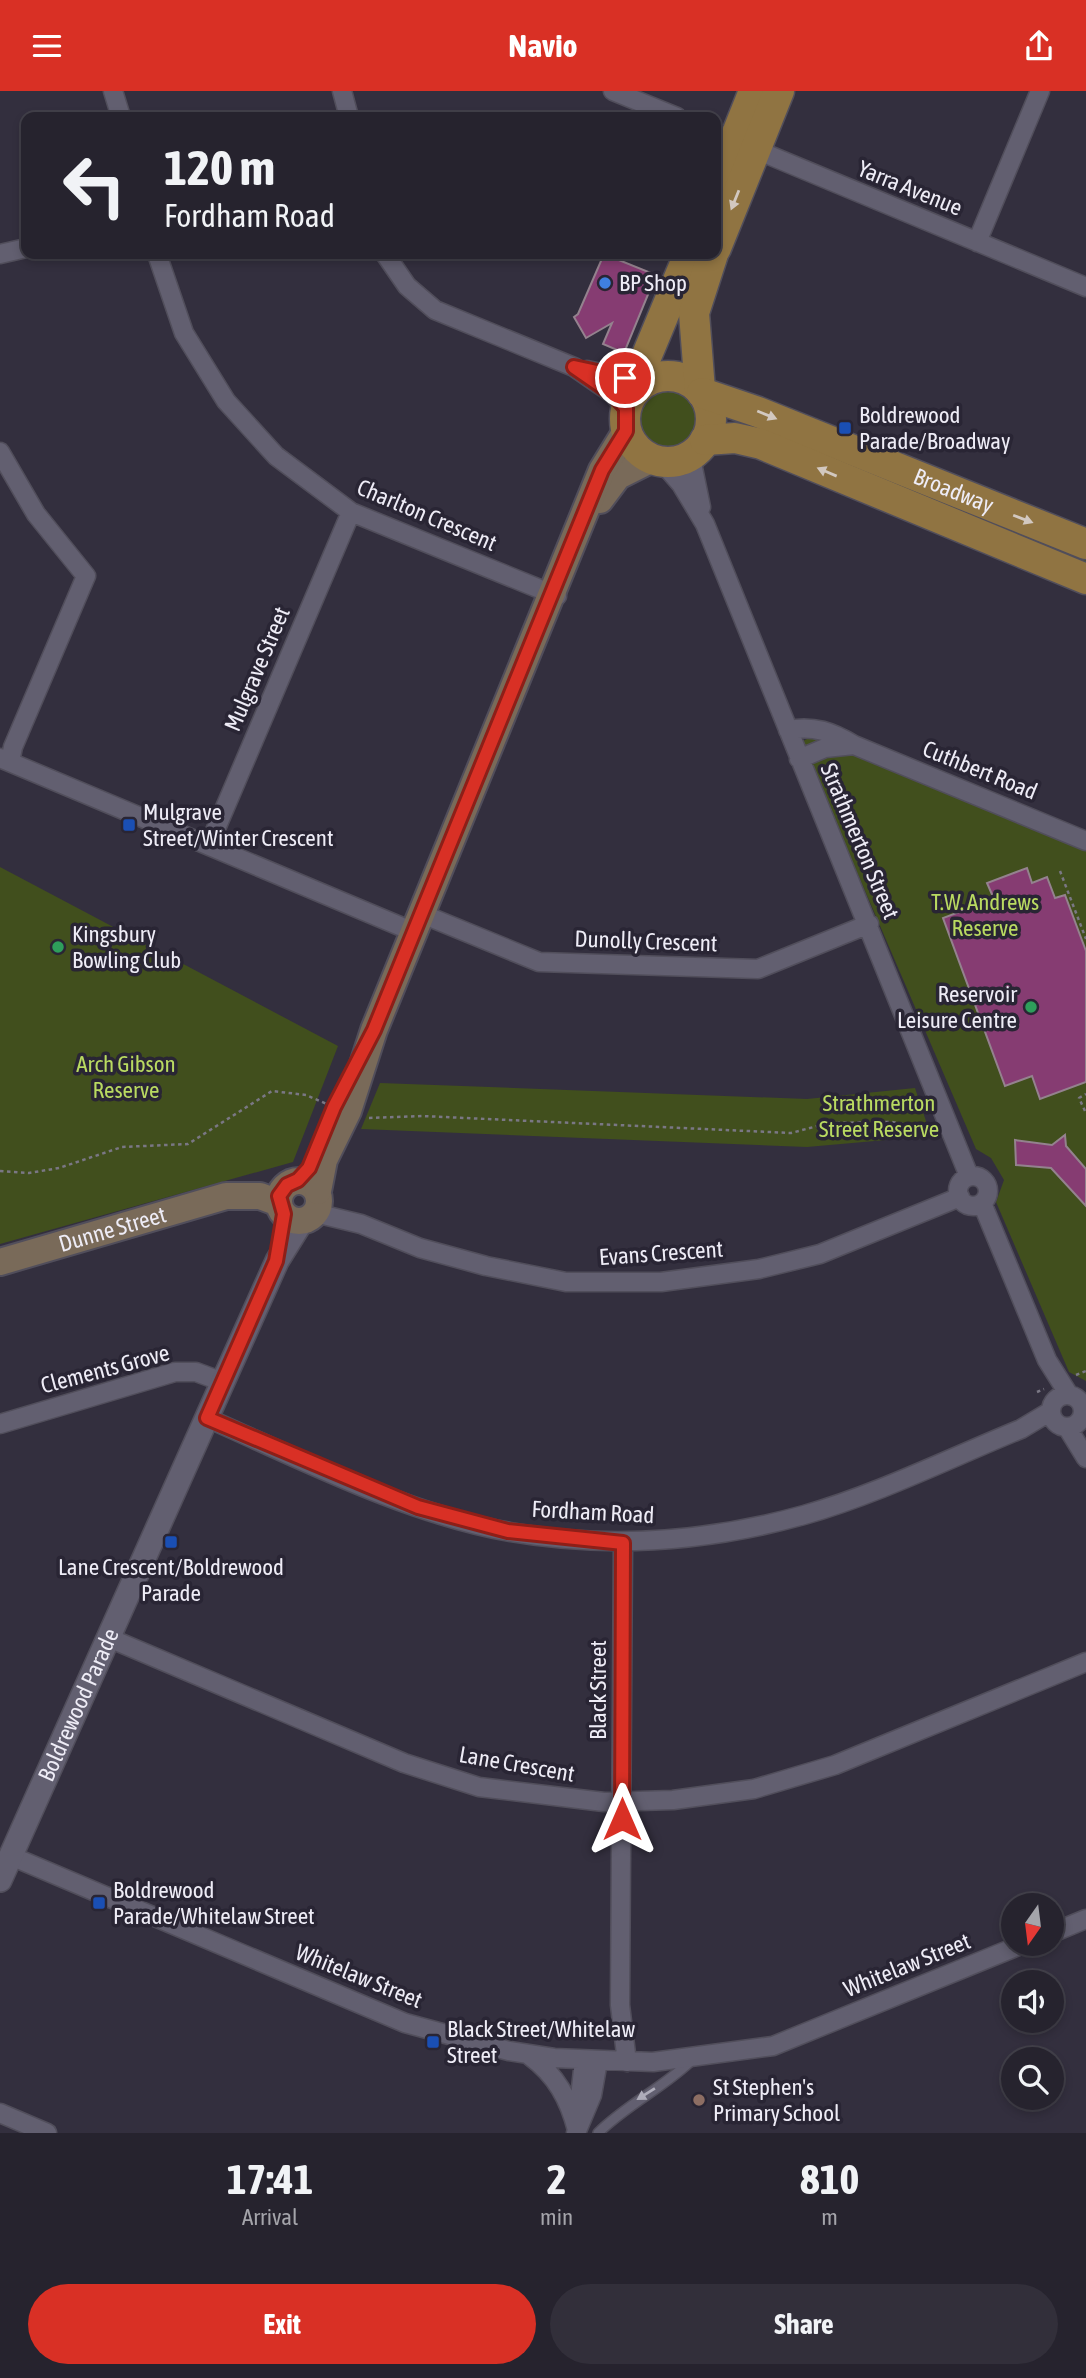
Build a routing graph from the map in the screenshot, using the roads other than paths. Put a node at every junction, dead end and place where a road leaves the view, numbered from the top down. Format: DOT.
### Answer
graph roads {
  1 [pos="113,91"];
  2 [pos="342,91"];
  3 [pos="613,91"];
  4 [pos="754,91"];
  5 [pos="779,91"];
  6 [pos="1040,91"];
  7 [pos="119,112"];
  8 [pos="348,112"];
  9 [pos="665,112"];
  10 [pos="735,141"];
  11 [pos="721,173"];
  12 [pos="721,220"];
  13 [pos="977,242"];
  14 [pos="21,249"];
  15 [pos="0,254"];
  16 [pos="159,259"];
  17 [pos="387,259"];
  18 [pos="401,259"];
  19 [pos="698,263"];
  20 [pos="1086,287"];
  21 [pos="461,320"];
  22 [pos="574,367"];
  23 [pos="701,391"];
  24 [pos="633,402"];
  25 [pos="699,447"];
  26 [pos="0,453"];
  27 [pos="657,460"];
  28 [pos="950,491"];
  29 [pos="351,512"];
  30 [pos="705,524"];
  31 [pos="956,525"];
  32 [pos="1086,544"];
  33 [pos="1086,579"];
  34 [pos="552,600"];
  35 [pos="788,730"];
  36 [pos="854,745"];
  37 [pos="799,759"];
  38 [pos="5,760"];
  39 [pos="1086,841"];
  40 [pos="209,845"];
  41 [pos="418,923"];
  42 [pos="869,925"];
  43 [pos="969,1176"];
  44 [pos="960,1197"];
  45 [pos="301,1200"];
  46 [pos="982,1203"];
  47 [pos="0,1262"];
  48 [pos="223,1382"];
  49 [pos="1066,1406"];
  50 [pos="207,1418"];
  51 [pos="0,1425"];
  52 [pos="1086,1456"];
  53 [pos="623,1543"];
  54 [pos="109,1638"];
  55 [pos="1086,1662"];
  56 [pos="622,1802"];
  57 [pos="11,1856"];
  58 [pos="0,1880"];
  59 [pos="1086,1919"];
  60 [pos="1064,1928"];
  61 [pos="1001,1953"];
  62 [pos="530,2056"];
  63 [pos="695,2057"];
  64 [pos="606,2061"];
  65 [pos="0,2113"];
  66 [pos="577,2131"];
  67 [pos="47,2133"];
  68 [pos="598,2133"];
  1 -- 7 [label="street"];
  2 -- 8 [label="street"];
  3 -- 9 [label="street"];
  4 -- 10 [label="main road"];
  5 -- 10 [label="main road"];
  6 -- 13 [label="street"];
  10 -- 11 [label="main road"];
  10 -- 12 [label="main road, one-way"];
  10 -- 13 [label="street, Yarra Avenue"];
  13 -- 20 [label="street, Yarra Avenue"];
  14 -- 15 [label="street"];
  16 -- 29 [label="street, Charlton Crescent"];
  17 -- 21 [label="street"];
  18 -- 21 [label="street"];
  19 -- 23 [label="main road, Boldrewood Parade"];
  19 -- 24 [label="main road, Boldrewood Parade"];
  21 -- 22 [label="street"];
  22 -- 24 [label="street"];
  22 -- 24 [label="street"];
  23 -- 24 [label="main road"];
  23 -- 25 [label="main road"];
  23 -- 28 [label="main road, Broadway, one-way"];
  24 -- 27 [label="main road"];
  24 -- 34 [label="main road, Boldrewood Parade"];
  25 -- 27 [label="main road"];
  25 -- 30 [label="street, Strathmerton Street"];
  31 -- 25 [label="main road, Broadway, one-way"];
  26 -- 38 [label="street"];
  27 -- 30 [label="street, Strathmerton Street"];
  27 -- 34 [label="main road, Boldrewood Parade"];
  28 -- 31 [label="main road"];
  28 -- 32 [label="main road, Broadway, one-way"];
  29 -- 34 [label="street, Charlton Crescent"];
  29 -- 40 [label="street, Mulgrave Street"];
  30 -- 35 [label="street, Strathmerton Street"];
  31 -- 33 [label="main road, Broadway"];
  34 -- 41 [label="main road, Boldrewood Parade"];
  35 -- 36 [label="street, Cuthbert Road"];
  35 -- 37 [label="street, Strathmerton Street"];
  36 -- 37 [label="street"];
  36 -- 39 [label="street, Cuthbert Road"];
  37 -- 42 [label="street, Strathmerton Street"];
  38 -- 40 [label="street, Dunolly Crescent"];
  40 -- 41 [label="street, Dunolly Crescent"];
  41 -- 42 [label="street, Dunolly Crescent"];
  41 -- 45 [label="main road, Boldrewood Parade"];
  42 -- 43 [label="street, Strathmerton Street"];
  43 -- 44 [label="street"];
  43 -- 46 [label="street"];
  44 -- 45 [label="street, Evans Crescent"];
  44 -- 46 [label="street"];
  45 -- 47 [label="main road, Dunne Street"];
  45 -- 48 [label="street, Boldrewood Parade"];
  46 -- 49 [label="street"];
  48 -- 50 [label="street, Boldrewood Parade"];
  48 -- 51 [label="street, Clements Grove"];
  49 -- 52 [label="street"];
  49 -- 53 [label="street, Fordham Road"];
  50 -- 53 [label="street, Fordham Road"];
  50 -- 54 [label="street, Boldrewood Parade"];
  53 -- 56 [label="street, Black Street"];
  54 -- 56 [label="street, Lane Crescent"];
  54 -- 57 [label="street, Boldrewood Parade"];
  55 -- 56 [label="street, Lane Crescent"];
  56 -- 64 [label="street, Black Street"];
  57 -- 58 [label="street, Boldrewood Parade"];
  57 -- 62 [label="street, Whitelaw Street"];
  59 -- 60 [label="street"];
  61 -- 63 [label="street, Whitelaw Street"];
  62 -- 64 [label="street, Whitelaw Street"];
  62 -- 66 [label="street, Black Street"];
  63 -- 64 [label="street, Whitelaw Street"];
  63 -- 68 [label="lane, one-way"];
  64 -- 66 [label="street, Black Street"];
  65 -- 67 [label="street"];
}
